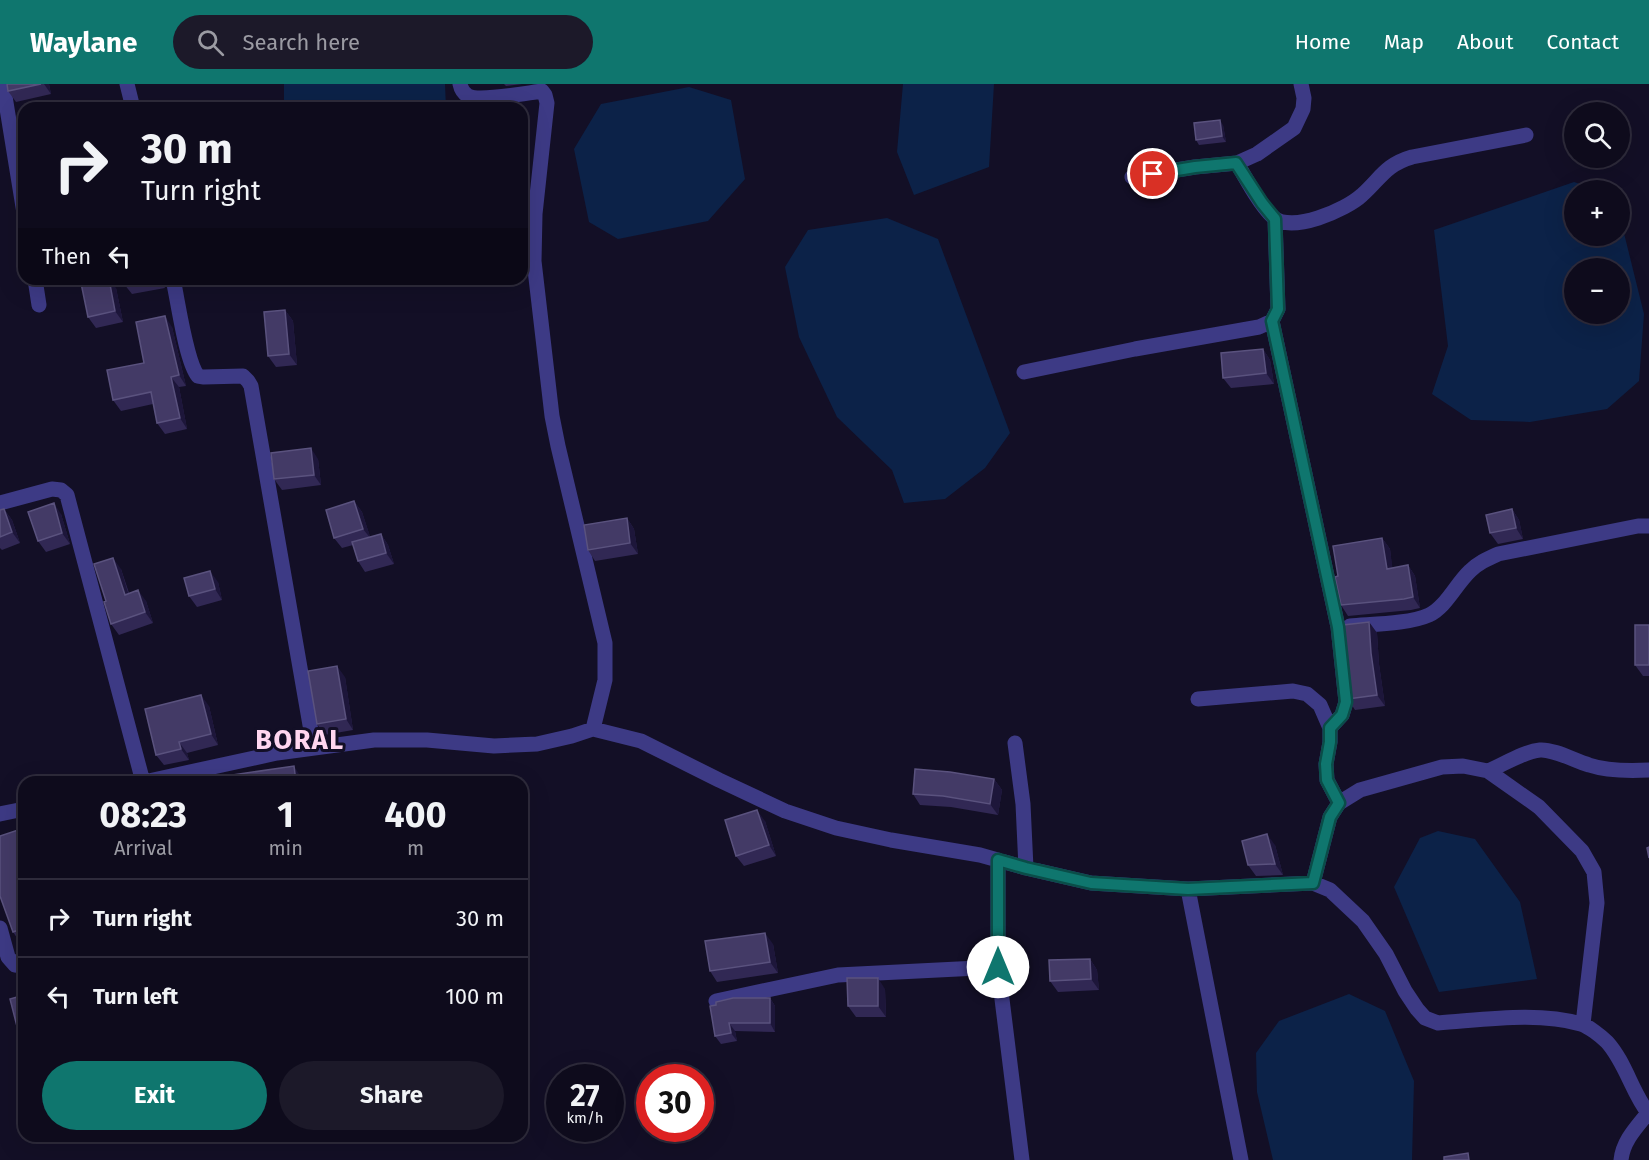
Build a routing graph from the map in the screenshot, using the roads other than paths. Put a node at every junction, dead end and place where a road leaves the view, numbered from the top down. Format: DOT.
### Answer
graph roads {
  1 [pos="3,84"];
  2 [pos="127,84"];
  3 [pos="460,84"];
  4 [pos="1301,84"];
  5 [pos="132,102"];
  6 [pos="1526,135"];
  7 [pos="1236,163"];
  8 [pos="18,176"];
  9 [pos="1132,177"];
  10 [pos="1275,219"];
  11 [pos="36,285"];
  12 [pos="175,285"];
  13 [pos="39,305"];
  14 [pos="1272,321"];
  15 [pos="1024,372"];
  16 [pos="0,503"];
  17 [pos="1649,526"];
  18 [pos="1338,627"];
  19 [pos="1198,699"];
  20 [pos="1330,728"];
  21 [pos="593,729"];
  22 [pos="1015,743"];
  23 [pos="314,748"];
  24 [pos="1649,770"];
  25 [pos="1488,771"];
  26 [pos="141,776"];
  27 [pos="171,776"];
  28 [pos="1339,803"];
  29 [pos="18,810"];
  30 [pos="0,814"];
  31 [pos="998,860"];
  32 [pos="1026,868"];
  33 [pos="1313,883"];
  34 [pos="1188,889"];
  35 [pos="0,928"];
  36 [pos="18,965"];
  37 [pos="998,967"];
  38 [pos="716,1001"];
  39 [pos="1583,1024"];
  40 [pos="1648,1114"];
  41 [pos="1022,1160"];
  42 [pos="1241,1160"];
  43 [pos="1621,1160"];
  1 -- 8 [label="street"];
  2 -- 5 [label="street"];
  3 -- 21 [label="street"];
  4 -- 7 [label="street"];
  6 -- 10 [label="street"];
  7 -- 9 [label="street"];
  7 -- 10 [label="street"];
  10 -- 14 [label="street"];
  11 -- 13 [label="street"];
  12 -- 23 [label="street"];
  14 -- 15 [label="street"];
  14 -- 18 [label="street"];
  16 -- 26 [label="street"];
  17 -- 18 [label="street"];
  18 -- 20 [label="street"];
  19 -- 20 [label="street"];
  20 -- 28 [label="street"];
  21 -- 23 [label="street"];
  21 -- 31 [label="street"];
  22 -- 32 [label="street"];
  23 -- 27 [label="street"];
  24 -- 25 [label="street"];
  25 -- 28 [label="street"];
  25 -- 39 [label="street"];
  28 -- 33 [label="street"];
  29 -- 30 [label="street"];
  31 -- 32 [label="street"];
  31 -- 37 [label="street"];
  32 -- 34 [label="street"];
  33 -- 34 [label="street"];
  33 -- 39 [label="street"];
  34 -- 42 [label="street"];
  35 -- 36 [label="street"];
  37 -- 38 [label="street"];
  37 -- 41 [label="street"];
  39 -- 40 [label="street"];
  40 -- 43 [label="street"];
}
